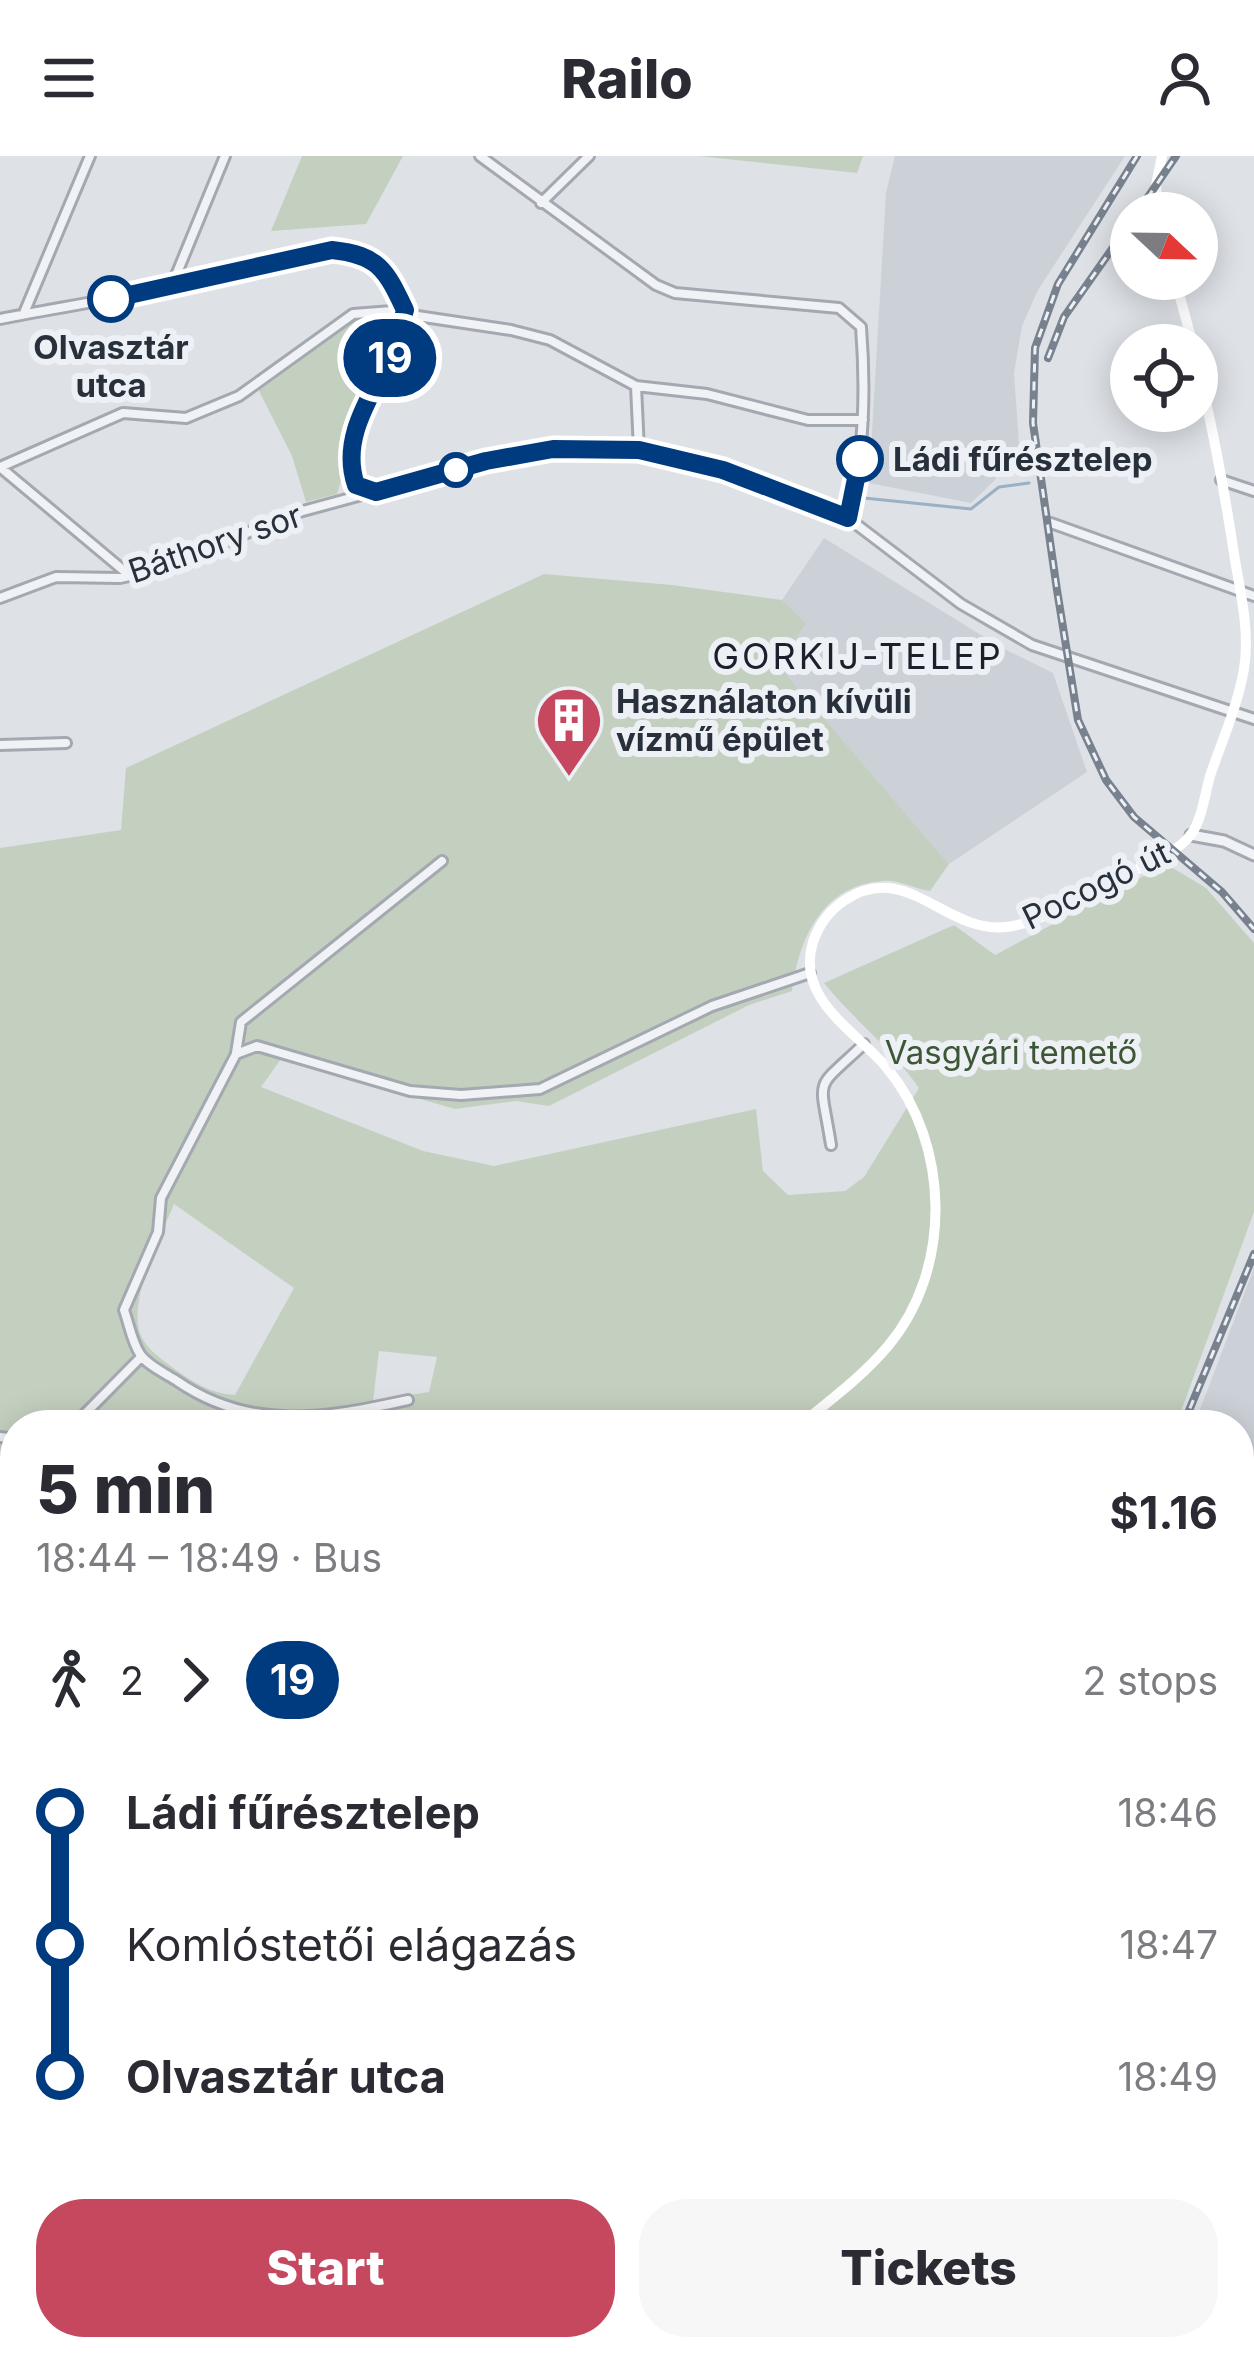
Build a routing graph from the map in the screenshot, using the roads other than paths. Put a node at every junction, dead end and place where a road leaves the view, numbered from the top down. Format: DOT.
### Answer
graph roads {
  1 [pos="90,156"];
  2 [pos="225,156"];
  3 [pos="480,156"];
  4 [pos="589,156"];
  5 [pos="1162,156"];
  6 [pos="1157,192"];
  7 [pos="542,202"];
  8 [pos="172,286"];
  9 [pos="405,312"];
  10 [pos="23,314"];
  11 [pos="0,319"];
  12 [pos="636,386"];
  13 [pos="863,420"];
  14 [pos="1211,432"];
  15 [pos="639,450"];
  16 [pos="0,467"];
  17 [pos="1221,479"];
  18 [pos="1254,491"];
  19 [pos="376,492"];
  20 [pos="848,518"];
  21 [pos="1051,523"];
  22 [pos="130,576"];
  23 [pos="1240,591"];
  24 [pos="1254,596"];
  25 [pos="0,598"];
  26 [pos="1232,712"];
  27 [pos="1254,719"];
  28 [pos="66,743"];
  29 [pos="0,745"];
  30 [pos="1191,835"];
  31 [pos="1254,855"];
  32 [pos="442,861"];
  33 [pos="810,974"];
  34 [pos="864,1044"];
  35 [pos="236,1054"];
  36 [pos="832,1145"];
  37 [pos="141,1357"];
  38 [pos="408,1400"];
  39 [pos="89,1410"];
  40 [pos="231,1410"];
  41 [pos="362,1410"];
  42 [pos="818,1410"];
  1 -- 10 [label="street"];
  2 -- 8 [label="street"];
  3 -- 7 [label="street"];
  4 -- 7 [label="street"];
  5 -- 6 [label="main road"];
  7 -- 13 [label="street"];
  8 -- 9 [label="street"];
  8 -- 10 [label="street"];
  9 -- 12 [label="street"];
  9 -- 16 [label="street"];
  9 -- 19 [label="street"];
  10 -- 11 [label="street"];
  12 -- 13 [label="street"];
  12 -- 15 [label="street"];
  13 -- 20 [label="street"];
  14 -- 17 [label="main road"];
  15 -- 19 [label="street, Báthory sor"];
  15 -- 20 [label="street, Báthory sor"];
  16 -- 22 [label="street"];
  17 -- 18 [label="street"];
  17 -- 23 [label="main road"];
  19 -- 22 [label="street, Báthory sor"];
  20 -- 26 [label="street, Báthory sor"];
  21 -- 23 [label="street"];
  22 -- 25 [label="street, Báthory sor"];
  23 -- 24 [label="street"];
  23 -- 26 [label="main road"];
  26 -- 27 [label="street, Báthory sor"];
  26 -- 30 [label="main road"];
  28 -- 29 [label="street"];
  30 -- 31 [label="street"];
  30 -- 33 [label="main road, Pocogó út"];
  32 -- 35 [label="street"];
  33 -- 34 [label="main road"];
  33 -- 35 [label="street"];
  34 -- 36 [label="street"];
  34 -- 42 [label="main road"];
  35 -- 37 [label="street"];
  37 -- 39 [label="street"];
  37 -- 40 [label="street"];
  38 -- 41 [label="street"];
}
